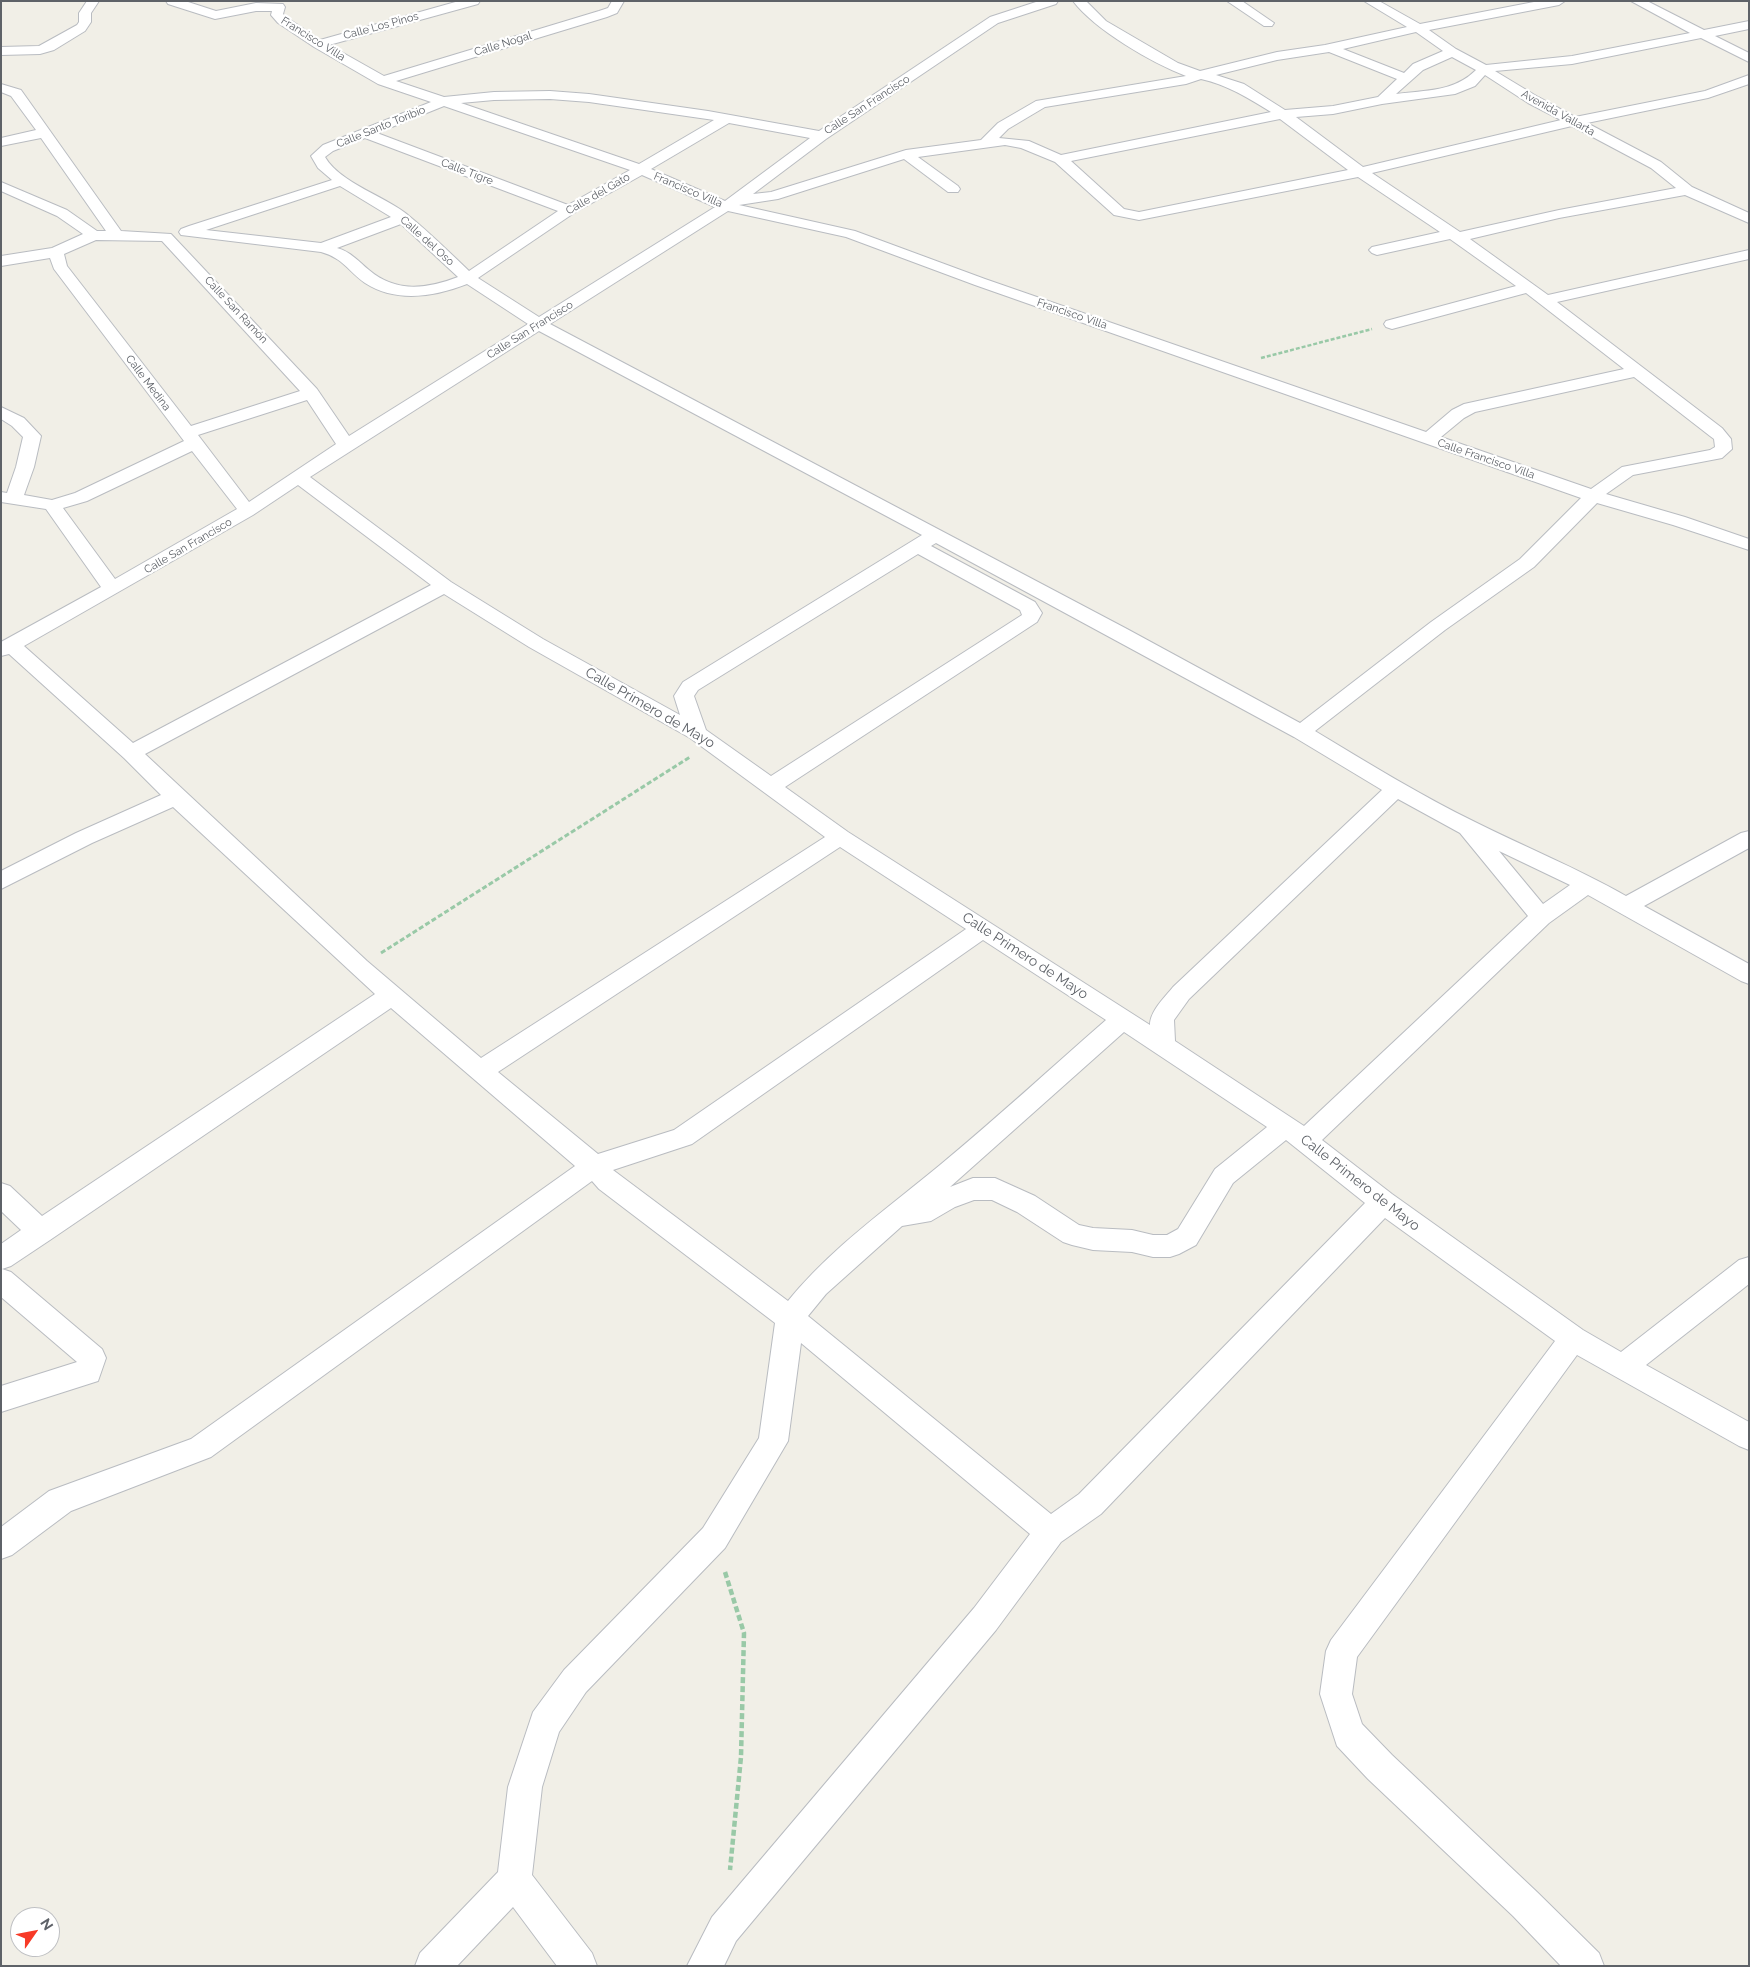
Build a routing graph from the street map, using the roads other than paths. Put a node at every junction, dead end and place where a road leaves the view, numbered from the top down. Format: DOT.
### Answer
graph roads {
  1 [pos="93,1"];
  2 [pos="172,1"];
  3 [pos="474,1"];
  4 [pos="618,1"];
  5 [pos="1052,1"];
  6 [pos="1079,1"];
  7 [pos="1233,1"];
  8 [pos="1370,1"];
  9 [pos="1559,1"];
  10 [pos="1637,1"];
  11 [pos="285,4"];
  12 [pos="1034,4"];
  13 [pos="415,5"];
  14 [pos="429,13"];
  15 [pos="1268,22"];
  16 [pos="1749,25"];
  17 [pos="1418,28"];
  18 [pos="1699,34"];
  19 [pos="318,44"];
  20 [pos="1330,48"];
  21 [pos="1,51"];
  22 [pos="1452,52"];
  23 [pos="1749,58"];
  24 [pos="1484,69"];
  25 [pos="1198,75"];
  26 [pos="1405,78"];
  27 [pos="1749,79"];
  28 [pos="383,80"];
  29 [pos="1,88"];
  30 [pos="1749,92"];
  31 [pos="1708,94"];
  32 [pos="1382,100"];
  33 [pos="445,101"];
  34 [pos="1283,114"];
  35 [pos="726,118"];
  36 [pos="1571,122"];
  37 [pos="44,133"];
  38 [pos="366,134"];
  39 [pos="821,136"];
  40 [pos="1,142"];
  41 [pos="986,143"];
  42 [pos="906,154"];
  43 [pos="318,156"];
  44 [pos="1060,159"];
  45 [pos="640,169"];
  46 [pos="1360,172"];
  47 [pos="342,181"];
  48 [pos="1,186"];
  49 [pos="953,189"];
  50 [pos="1687,190"];
  51 [pos="731,203"];
  52 [pos="569,210"];
  53 [pos="403,218"];
  54 [pos="1749,218"];
  55 [pos="105,220"];
  56 [pos="80,225"];
  57 [pos="186,232"];
  58 [pos="1454,235"];
  59 [pos="94,236"];
  60 [pos="117,236"];
  61 [pos="166,237"];
  62 [pos="322,248"];
  63 [pos="1377,250"];
  64 [pos="56,252"];
  65 [pos="1749,254"];
  66 [pos="1,261"];
  67 [pos="468,278"];
  68 [pos="1528,288"];
  69 [pos="1545,300"];
  70 [pos="539,324"];
  71 [pos="1392,324"];
  72 [pos="1225,367"];
  73 [pos="1637,371"];
  74 [pos="311,393"];
  75 [pos="1,412"];
  76 [pos="190,438"];
  77 [pos="1428,439"];
  78 [pos="346,445"];
  79 [pos="299,477"];
  80 [pos="1593,496"];
  81 [pos="8,498"];
  82 [pos="52,505"];
  83 [pos="247,511"];
  84 [pos="926,540"];
  85 [pos="1749,545"];
  86 [pos="444,586"];
  87 [pos="112,589"];
  88 [pos="6,647"];
  89 [pos="1301,732"];
  90 [pos="705,738"];
  91 [pos="131,752"];
  92 [pos="771,786"];
  93 [pos="1396,788"];
  94 [pos="176,797"];
  95 [pos="1466,827"];
  96 [pos="840,837"];
  97 [pos="1749,838"];
  98 [pos="1,881"];
  99 [pos="1587,884"];
  100 [pos="1626,906"];
  101 [pos="1540,917"];
  102 [pos="982,929"];
  103 [pos="1749,975"];
  104 [pos="392,995"];
  105 [pos="1122,1019"];
  106 [pos="1163,1045"];
  107 [pos="481,1070"];
  108 [pos="1296,1133"];
  109 [pos="594,1166"];
  110 [pos="1,1194"];
  111 [pos="1383,1202"];
  112 [pos="896,1216"];
  113 [pos="40,1232"];
  114 [pos="1,1258"];
  115 [pos="1749,1268"];
  116 [pos="1,1280"];
  117 [pos="790,1318"];
  118 [pos="1573,1339"];
  119 [pos="1623,1367"];
  120 [pos="1,1399"];
  121 [pos="1749,1437"];
  122 [pos="1050,1532"];
  123 [pos="1,1545"];
  124 [pos="514,1880"];
  125 [pos="434,1966"];
  126 [pos="579,1966"];
  127 [pos="705,1966"];
  128 [pos="1586,1966"];
  1 -- 21 [label="street"];
  2 -- 11 [label="street, Francisco Villa"];
  3 -- 14 [label="street, Calle Los Pinos"];
  4 -- 28 [label="street, Calle Nogal"];
  5 -- 12 [label="street, Calle San Francisco"];
  6 -- 25 [label="street"];
  7 -- 15 [label="street"];
  8 -- 17 [label="street, Avenida Vallarta"];
  9 -- 17 [label="street"];
  10 -- 18 [label="street"];
  11 -- 19 [label="street, Francisco Villa"];
  12 -- 39 [label="street, Calle San Francisco"];
  13 -- 14 [label="street"];
  14 -- 19 [label="street, Calle Los Pinos"];
  16 -- 18 [label="street"];
  17 -- 20 [label="street"];
  17 -- 22 [label="street, Avenida Vallarta"];
  18 -- 23 [label="street"];
  18 -- 24 [label="street"];
  19 -- 28 [label="street, Francisco Villa"];
  20 -- 25 [label="street"];
  20 -- 26 [label="street"];
  22 -- 24 [label="street, Avenida Vallarta"];
  22 -- 26 [label="street"];
  24 -- 32 [label="street"];
  24 -- 36 [label="street, Avenida Vallarta"];
  25 -- 34 [label="street"];
  25 -- 41 [label="street"];
  26 -- 32 [label="street"];
  27 -- 31 [label="street"];
  28 -- 33 [label="street, Francisco Villa"];
  29 -- 37 [label="street"];
  30 -- 31 [label="street"];
  31 -- 36 [label="street"];
  32 -- 34 [label="street"];
  33 -- 35 [label="street"];
  33 -- 38 [label="street, Calle Santo Toribio"];
  33 -- 45 [label="street, Francisco Villa"];
  34 -- 44 [label="street"];
  34 -- 46 [label="street"];
  35 -- 39 [label="street"];
  35 -- 45 [label="street, Calle del Gato"];
  36 -- 46 [label="street"];
  36 -- 50 [label="street, Avenida Vallarta"];
  37 -- 40 [label="street"];
  37 -- 55 [label="street"];
  38 -- 43 [label="street, Calle Santo Toribio"];
  38 -- 52 [label="street, Calle Tigre"];
  39 -- 51 [label="street, Calle San Francisco"];
  41 -- 42 [label="street"];
  41 -- 44 [label="street"];
  42 -- 49 [label="street"];
  42 -- 51 [label="street"];
  43 -- 47 [label="street, Calle del Oso"];
  44 -- 46 [label="street"];
  45 -- 51 [label="street, Francisco Villa"];
  45 -- 52 [label="street, Calle del Gato"];
  46 -- 58 [label="street"];
  47 -- 53 [label="street, Calle del Oso"];
  47 -- 57 [label="street"];
  48 -- 56 [label="street"];
  50 -- 54 [label="street, Avenida Vallarta"];
  50 -- 58 [label="street"];
  51 -- 70 [label="street, Calle San Francisco"];
  51 -- 72 [label="street, Francisco Villa"];
  52 -- 67 [label="street, Calle del Gato"];
  53 -- 62 [label="street"];
  53 -- 67 [label="street, Calle del Oso"];
  55 -- 56 [label="street"];
  55 -- 60 [label="street"];
  56 -- 59 [label="street"];
  57 -- 61 [label="street"];
  57 -- 62 [label="street"];
  58 -- 63 [label="street"];
  58 -- 68 [label="street"];
  59 -- 60 [label="street"];
  59 -- 64 [label="street"];
  60 -- 61 [label="street"];
  61 -- 74 [label="street, Calle San Ramón"];
  62 -- 67 [label="street, Calle del Gato"];
  64 -- 66 [label="street"];
  64 -- 76 [label="street, Calle Medina"];
  65 -- 69 [label="street"];
  67 -- 70 [label="street, Calle del Oso"];
  68 -- 69 [label="street"];
  68 -- 71 [label="street"];
  69 -- 73 [label="street"];
  70 -- 78 [label="street, Calle San Francisco"];
  70 -- 84 [label="street, Calle del Oso"];
  72 -- 77 [label="street, Calle Francisco Villa"];
  73 -- 77 [label="street"];
  73 -- 80 [label="street"];
  74 -- 76 [label="street"];
  74 -- 78 [label="street, Calle San Ramón"];
  75 -- 81 [label="street"];
  76 -- 82 [label="street"];
  76 -- 83 [label="street, Calle Medina"];
  77 -- 80 [label="street, Calle Francisco Villa"];
  78 -- 79 [label="street, Calle San Francisco"];
  79 -- 83 [label="street, Calle San Francisco"];
  79 -- 86 [label="street, Calle Primero de Mayo"];
  80 -- 85 [label="street, Calle Francisco Villa"];
  80 -- 89 [label="street"];
  81 -- 82 [label="street"];
  82 -- 87 [label="street"];
  83 -- 87 [label="street, Calle San Francisco"];
  84 -- 89 [label="street"];
  84 -- 90 [label="street"];
  84 -- 92 [label="street"];
  86 -- 90 [label="street, Calle Primero de Mayo"];
  86 -- 91 [label="street"];
  87 -- 88 [label="street, Calle San Francisco"];
  88 -- 91 [label="street"];
  89 -- 93 [label="street"];
  90 -- 92 [label="street, Calle Primero de Mayo"];
  91 -- 94 [label="street"];
  92 -- 96 [label="street, Calle Primero de Mayo"];
  93 -- 95 [label="street"];
  93 -- 106 [label="street"];
  94 -- 98 [label="street"];
  94 -- 104 [label="street"];
  95 -- 99 [label="street"];
  95 -- 101 [label="street"];
  96 -- 102 [label="street, Calle Primero de Mayo"];
  96 -- 107 [label="street"];
  97 -- 100 [label="street"];
  99 -- 100 [label="street"];
  99 -- 101 [label="street"];
  100 -- 103 [label="street"];
  101 -- 108 [label="street"];
  102 -- 105 [label="street, Calle Primero de Mayo"];
  102 -- 109 [label="street"];
  104 -- 107 [label="street"];
  104 -- 113 [label="street"];
  105 -- 106 [label="street, Calle Primero de Mayo"];
  105 -- 112 [label="street"];
  106 -- 108 [label="street, Calle Primero de Mayo"];
  107 -- 109 [label="street"];
  108 -- 111 [label="street, Calle Primero de Mayo"];
  108 -- 112 [label="street"];
  109 -- 117 [label="street"];
  109 -- 123 [label="street"];
  110 -- 113 [label="street"];
  111 -- 118 [label="street, Calle Primero de Mayo"];
  111 -- 122 [label="street"];
  112 -- 117 [label="street"];
  113 -- 114 [label="street"];
  115 -- 119 [label="street"];
  116 -- 120 [label="street"];
  117 -- 122 [label="street"];
  117 -- 124 [label="street"];
  118 -- 119 [label="street, Calle Primero de Mayo"];
  118 -- 128 [label="street"];
  119 -- 121 [label="street, Calle Primero de Mayo"];
  122 -- 127 [label="street"];
  124 -- 125 [label="street"];
  124 -- 126 [label="street"];
}
